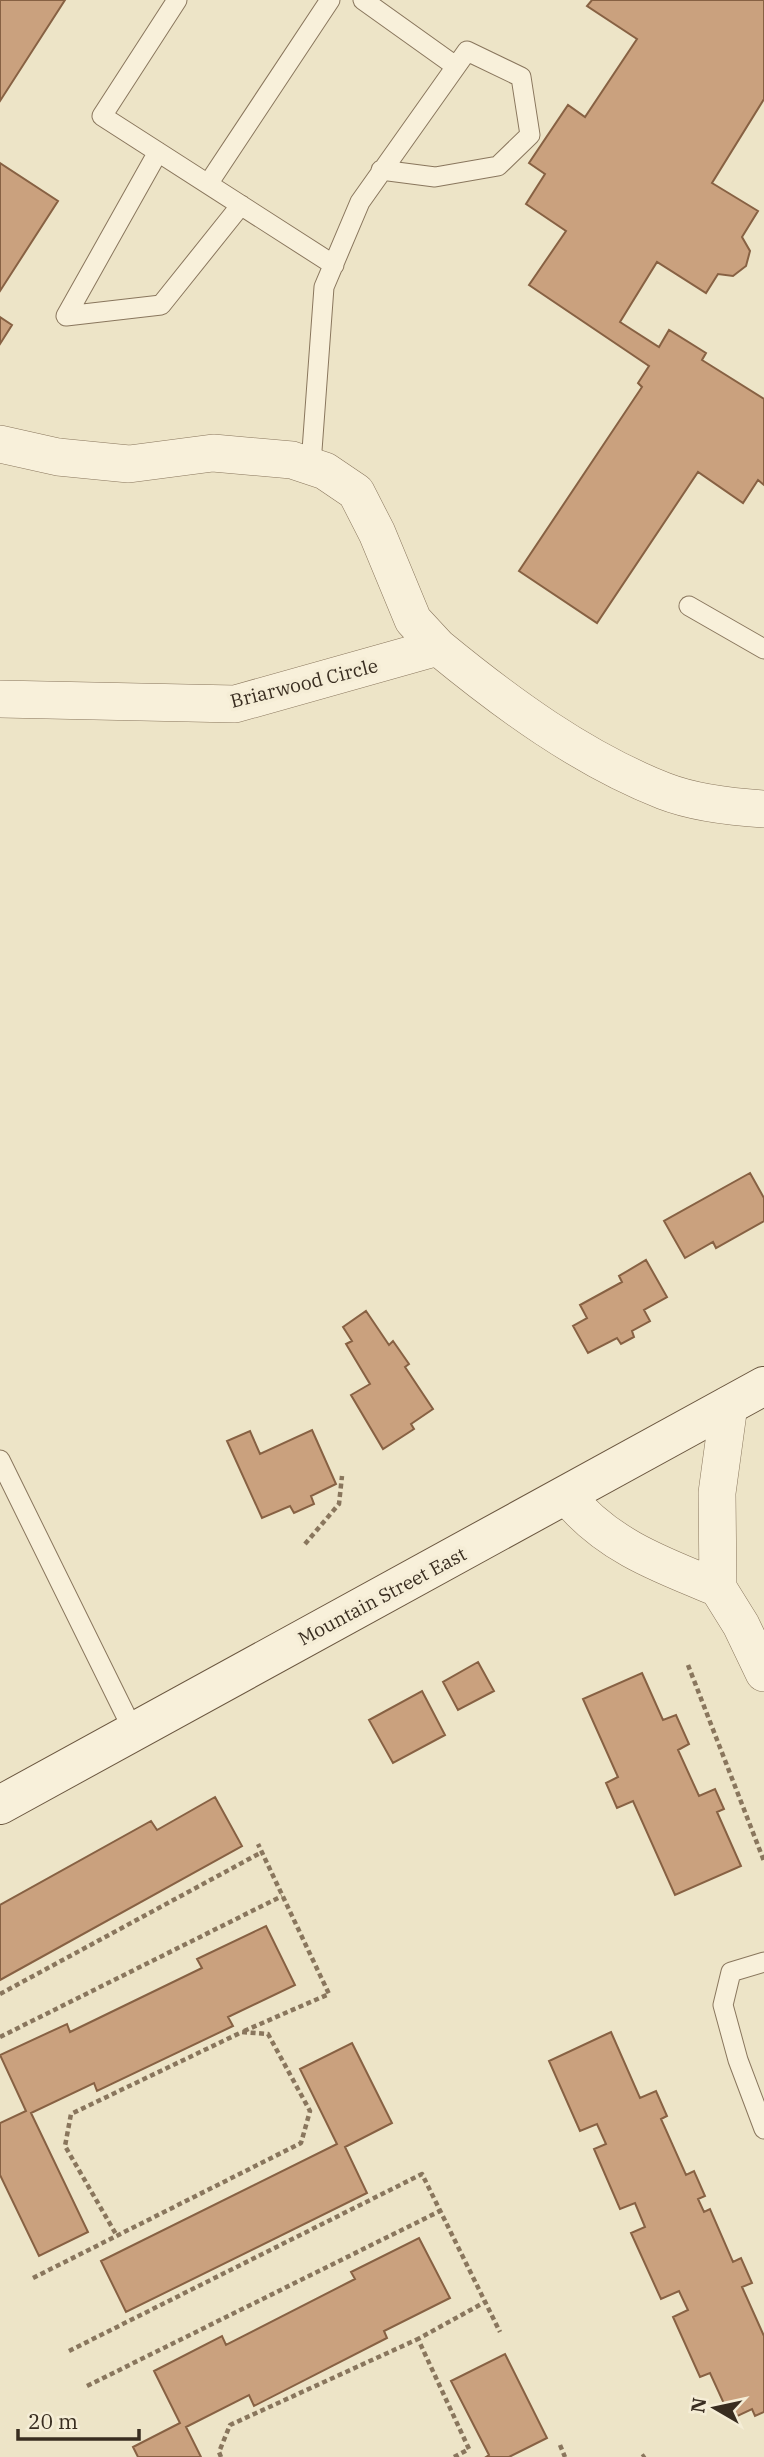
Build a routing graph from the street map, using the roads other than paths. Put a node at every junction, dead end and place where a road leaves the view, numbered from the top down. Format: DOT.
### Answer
graph roads {
  1 [pos="177,0"];
  2 [pos="330,0"];
  3 [pos="363,0"];
  4 [pos="454,65"];
  5 [pos="158,152"];
  6 [pos="381,170"];
  7 [pos="208,184"];
  8 [pos="241,205"];
  9 [pos="334,265"];
  10 [pos="0,444"];
  11 [pos="311,464"];
  12 [pos="689,606"];
  13 [pos="439,647"];
  14 [pos="764,649"];
  15 [pos="0,699"];
  16 [pos="764,809"];
  17 [pos="764,1386"];
  18 [pos="729,1405"];
  19 [pos="0,1460"];
  20 [pos="567,1496"];
  21 [pos="718,1588"];
  22 [pos="764,1673"];
  23 [pos="133,1730"];
  24 [pos="0,1805"];
  25 [pos="764,1962"];
  26 [pos="764,2129"];
  1 -- 5 [label="lane"];
  2 -- 7 [label="lane"];
  3 -- 4 [label="lane"];
  4 -- 6 [label="lane"];
  4 -- 6 [label="lane"];
  5 -- 7 [label="lane"];
  5 -- 8 [label="lane"];
  6 -- 9 [label="lane"];
  7 -- 8 [label="lane"];
  8 -- 9 [label="lane"];
  9 -- 11 [label="lane"];
  10 -- 11 [label="street"];
  11 -- 13 [label="street"];
  12 -- 14 [label="lane"];
  13 -- 15 [label="street, Briarwood Circle"];
  13 -- 16 [label="street"];
  17 -- 18 [label="main road, Mountain Street East"];
  18 -- 20 [label="main road, Mountain Street East"];
  18 -- 21 [label="street"];
  19 -- 23 [label="lane"];
  20 -- 21 [label="street"];
  20 -- 23 [label="main road, Mountain Street East"];
  21 -- 22 [label="street"];
  23 -- 24 [label="main road, Mountain Street East"];
  25 -- 26 [label="lane"];
}
